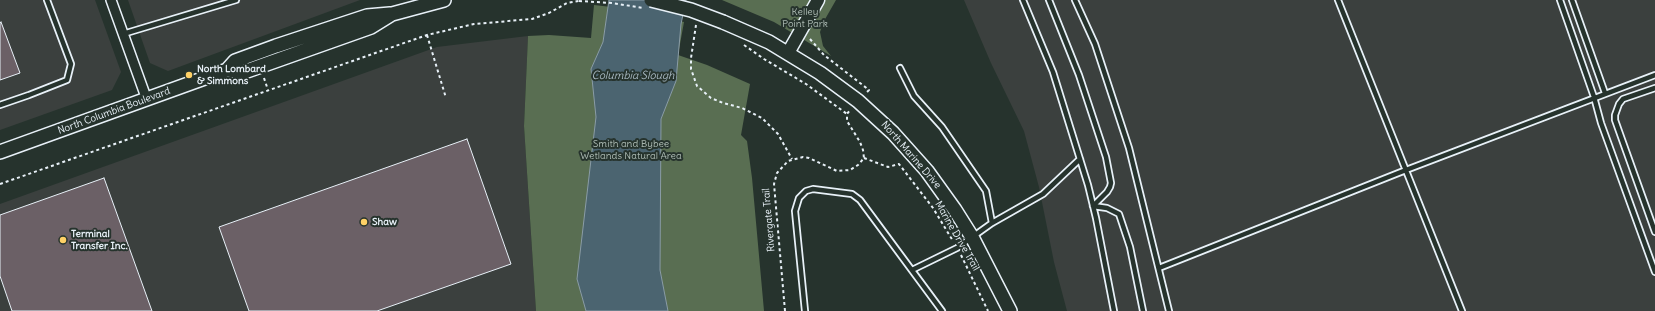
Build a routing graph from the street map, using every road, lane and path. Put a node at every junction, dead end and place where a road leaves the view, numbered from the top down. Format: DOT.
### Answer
graph roads {
  1 [pos="47,0"];
  2 [pos="111,0"];
  3 [pos="236,0"];
  4 [pos="444,0"];
  5 [pos="651,0"];
  6 [pos="818,0"];
  7 [pos="1023,0"];
  8 [pos="1048,0"];
  9 [pos="1075,0"];
  10 [pos="1338,0"];
  11 [pos="1560,0"];
  12 [pos="1572,0"];
  13 [pos="578,1"];
  14 [pos="697,24"];
  15 [pos="123,34"];
  16 [pos="427,35"];
  17 [pos="740,42"];
  18 [pos="788,53"];
  19 [pos="900,68"];
  20 [pos="1655,75"];
  21 [pos="1655,88"];
  22 [pos="1605,93"];
  23 [pos="1594,97"];
  24 [pos="446,98"];
  25 [pos="147,100"];
  26 [pos="0,105"];
  27 [pos="0,152"];
  28 [pos="864,158"];
  29 [pos="792,159"];
  30 [pos="1080,159"];
  31 [pos="1406,170"];
  32 [pos="0,184"];
  33 [pos="1093,206"];
  34 [pos="992,223"];
  35 [pos="1655,232"];
  36 [pos="972,237"];
  37 [pos="957,248"];
  38 [pos="1159,268"];
  39 [pos="912,270"];
  40 [pos="1655,272"];
  41 [pos="785,311"];
  42 [pos="805,311"];
  43 [pos="942,311"];
  44 [pos="988,311"];
  45 [pos="1010,311"];
  46 [pos="1114,311"];
  47 [pos="1143,311"];
  48 [pos="1169,311"];
  49 [pos="1462,311"];
  1 -- 26 [label="lane"];
  2 -- 15 [label="street"];
  3 -- 15 [label="lane"];
  4 -- 25 [label="main road, North Columbia Boulevard"];
  5 -- 18 [label="main road, bridge"];
  6 -- 18 [label="street"];
  7 -- 30 [label="lane"];
  8 -- 33 [label="lane"];
  9 -- 38 [label="lane"];
  10 -- 31 [label="lane"];
  11 -- 23 [label="lane"];
  12 -- 22 [label="lane"];
  13 -- 16 [label="path"];
  14 -- 29 [label="path"];
  15 -- 25 [label="street"];
  16 -- 24 [label="path"];
  16 -- 32 [label="path"];
  17 -- 28 [label="path"];
  18 -- 36 [label="main road, North Marine Drive"];
  19 -- 34 [label="lane"];
  20 -- 22 [label="lane"];
  21 -- 35 [label="lane"];
  22 -- 23 [label="lane"];
  23 -- 31 [label="lane"];
  23 -- 40 [label="lane"];
  25 -- 27 [label="main road, North Columbia Boulevard"];
  28 -- 29 [label="path"];
  28 -- 37 [label="path, Marine Drive Trail"];
  29 -- 41 [label="path, Rivergate Trail"];
  30 -- 33 [label="lane"];
  30 -- 34 [label="lane"];
  31 -- 38 [label="lane"];
  31 -- 49 [label="lane"];
  33 -- 46 [label="lane"];
  33 -- 47 [label="lane"];
  34 -- 36 [label="lane"];
  36 -- 37 [label="lane"];
  36 -- 45 [label="main road, North Marine Drive"];
  37 -- 39 [label="lane"];
  37 -- 44 [label="path, Marine Drive Trail"];
  38 -- 48 [label="lane"];
  39 -- 42 [label="lane"];
  39 -- 43 [label="lane"];
}
